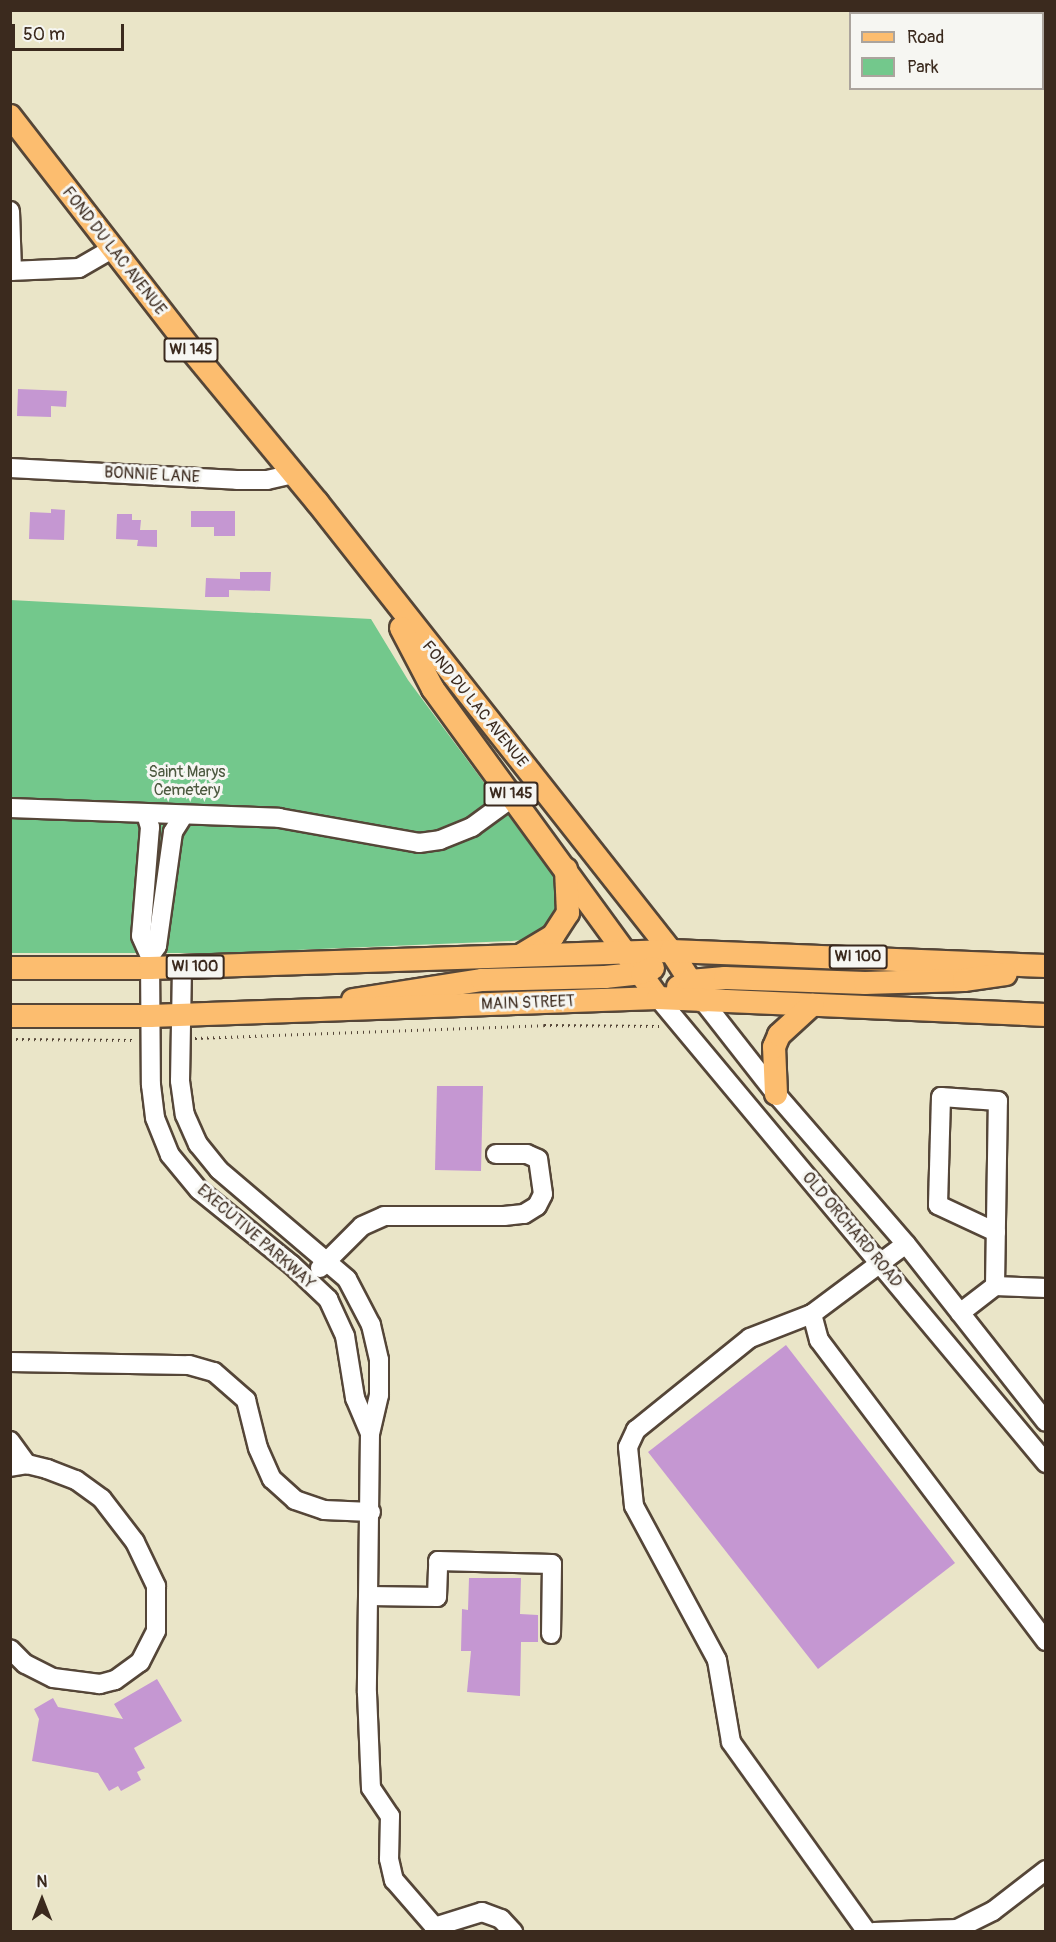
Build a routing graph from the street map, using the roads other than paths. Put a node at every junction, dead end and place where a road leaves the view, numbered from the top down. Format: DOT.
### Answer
graph roads {
  1 [pos="10,116"];
  2 [pos="10,211"];
  3 [pos="113,248"];
  4 [pos="11,271"];
  5 [pos="10,468"];
  6 [pos="293,474"];
  7 [pos="377,581"];
  8 [pos="513,798"];
  9 [pos="10,808"];
  10 [pos="146,814"];
  11 [pos="183,816"];
  12 [pos="566,869"];
  13 [pos="671,951"];
  14 [pos="627,952"];
  15 [pos="521,956"];
  16 [pos="150,962"];
  17 [pos="182,967"];
  18 [pos="1046,967"];
  19 [pos="10,968"];
  20 [pos="642,973"];
  21 [pos="690,981"];
  22 [pos="658,998"];
  23 [pos="703,1001"];
  24 [pos="812,1005"];
  25 [pos="301,1012"];
  26 [pos="181,1014"];
  27 [pos="1046,1015"];
  28 [pos="10,1016"];
  29 [pos="150,1016"];
  30 [pos="776,1094"];
  31 [pos="496,1154"];
  32 [pos="232,1180"];
  33 [pos="214,1202"];
  34 [pos="996,1232"];
  35 [pos="906,1244"];
  36 [pos="327,1260"];
  37 [pos="881,1266"];
  38 [pos="308,1280"];
  39 [pos="995,1286"];
  40 [pos="1046,1288"];
  41 [pos="960,1313"];
  42 [pos="812,1314"];
  43 [pos="33,1361"];
  44 [pos="10,1362"];
  45 [pos="10,1379"];
  46 [pos="1046,1422"];
  47 [pos="370,1433"];
  48 [pos="10,1441"];
  49 [pos="1046,1463"];
  50 [pos="19,1465"];
  51 [pos="371,1512"];
  52 [pos="369,1596"];
  53 [pos="551,1635"];
  54 [pos="1046,1641"];
  55 [pos="10,1649"];
  56 [pos="1046,1870"];
  57 [pos="437,1929"];
  58 [pos="513,1932"];
  59 [pos="867,1932"];
  60 [pos="874,1932"];
  1 -- 3 [label="main road, FOND DU LAC AVENUE / WI 145"];
  2 -- 4 [label="street"];
  3 -- 4 [label="street"];
  3 -- 6 [label="main road, FOND DU LAC AVENUE / WI 145"];
  5 -- 6 [label="street, BONNIE LANE"];
  6 -- 7 [label="main road, FOND DU LAC AVENUE / WI 145"];
  7 -- 8 [label="main road, FOND DU LAC AVENUE / WI 145"];
  7 -- 13 [label="main road, FOND DU LAC AVENUE / WI 145"];
  8 -- 11 [label="street"];
  8 -- 12 [label="main road, FOND DU LAC AVENUE / WI 145"];
  9 -- 10 [label="street"];
  10 -- 11 [label="street"];
  10 -- 16 [label="street"];
  11 -- 16 [label="street"];
  12 -- 14 [label="main road, FOND DU LAC AVENUE / WI 145"];
  12 -- 15 [label="main road"];
  13 -- 14 [label="main road, WI 100"];
  13 -- 18 [label="main road, WI 100"];
  13 -- 20 [label="main road"];
  13 -- 21 [label="main road, FOND DU LAC AVENUE"];
  14 -- 15 [label="main road, WI 100"];
  14 -- 20 [label="main road, FOND DU LAC AVENUE / WI 145"];
  15 -- 17 [label="main road, WI 100"];
  16 -- 17 [label="main road, WI 100"];
  16 -- 19 [label="main road, WI 100"];
  16 -- 29 [label="street, EXECUTIVE PARKWAY"];
  17 -- 26 [label="street, EXECUTIVE PARKWAY"];
  18 -- 21 [label="main road"];
  20 -- 22 [label="main road, FOND DU LAC AVENUE / WI 145"];
  20 -- 25 [label="main road"];
  21 -- 22 [label="main road"];
  21 -- 23 [label="main road, FOND DU LAC AVENUE"];
  22 -- 23 [label="main road, MAIN STREET"];
  22 -- 25 [label="main road, MAIN STREET"];
  22 -- 37 [label="street, OLD ORCHARD ROAD"];
  23 -- 24 [label="main road, MAIN STREET"];
  23 -- 30 [label="street, OLD ORCHARD ROAD"];
  24 -- 27 [label="main road, MAIN STREET"];
  24 -- 30 [label="main road"];
  25 -- 26 [label="main road, MAIN STREET"];
  26 -- 29 [label="main road, MAIN STREET"];
  26 -- 32 [label="street, EXECUTIVE PARKWAY"];
  28 -- 29 [label="main road, MAIN STREET"];
  29 -- 33 [label="street, EXECUTIVE PARKWAY"];
  30 -- 35 [label="street, OLD ORCHARD ROAD"];
  31 -- 36 [label="street"];
  32 -- 33 [label="street"];
  32 -- 36 [label="street, EXECUTIVE PARKWAY"];
  33 -- 38 [label="street, EXECUTIVE PARKWAY"];
  34 -- 34 [label="street"];
  34 -- 39 [label="street"];
  35 -- 37 [label="street"];
  35 -- 41 [label="street, OLD ORCHARD ROAD"];
  36 -- 38 [label="street"];
  36 -- 47 [label="street, EXECUTIVE PARKWAY"];
  37 -- 42 [label="street"];
  37 -- 49 [label="street, OLD ORCHARD ROAD"];
  38 -- 47 [label="street, EXECUTIVE PARKWAY"];
  39 -- 40 [label="street"];
  39 -- 41 [label="street"];
  41 -- 46 [label="street, OLD ORCHARD ROAD"];
  42 -- 54 [label="street"];
  42 -- 59 [label="street"];
  43 -- 44 [label="street"];
  43 -- 45 [label="street"];
  43 -- 51 [label="street"];
  47 -- 51 [label="street, EXECUTIVE PARKWAY"];
  48 -- 50 [label="street"];
  50 -- 55 [label="street"];
  51 -- 52 [label="street, EXECUTIVE PARKWAY"];
  52 -- 53 [label="street"];
  52 -- 57 [label="street, EXECUTIVE PARKWAY"];
  56 -- 60 [label="street"];
  57 -- 58 [label="street"];
}
